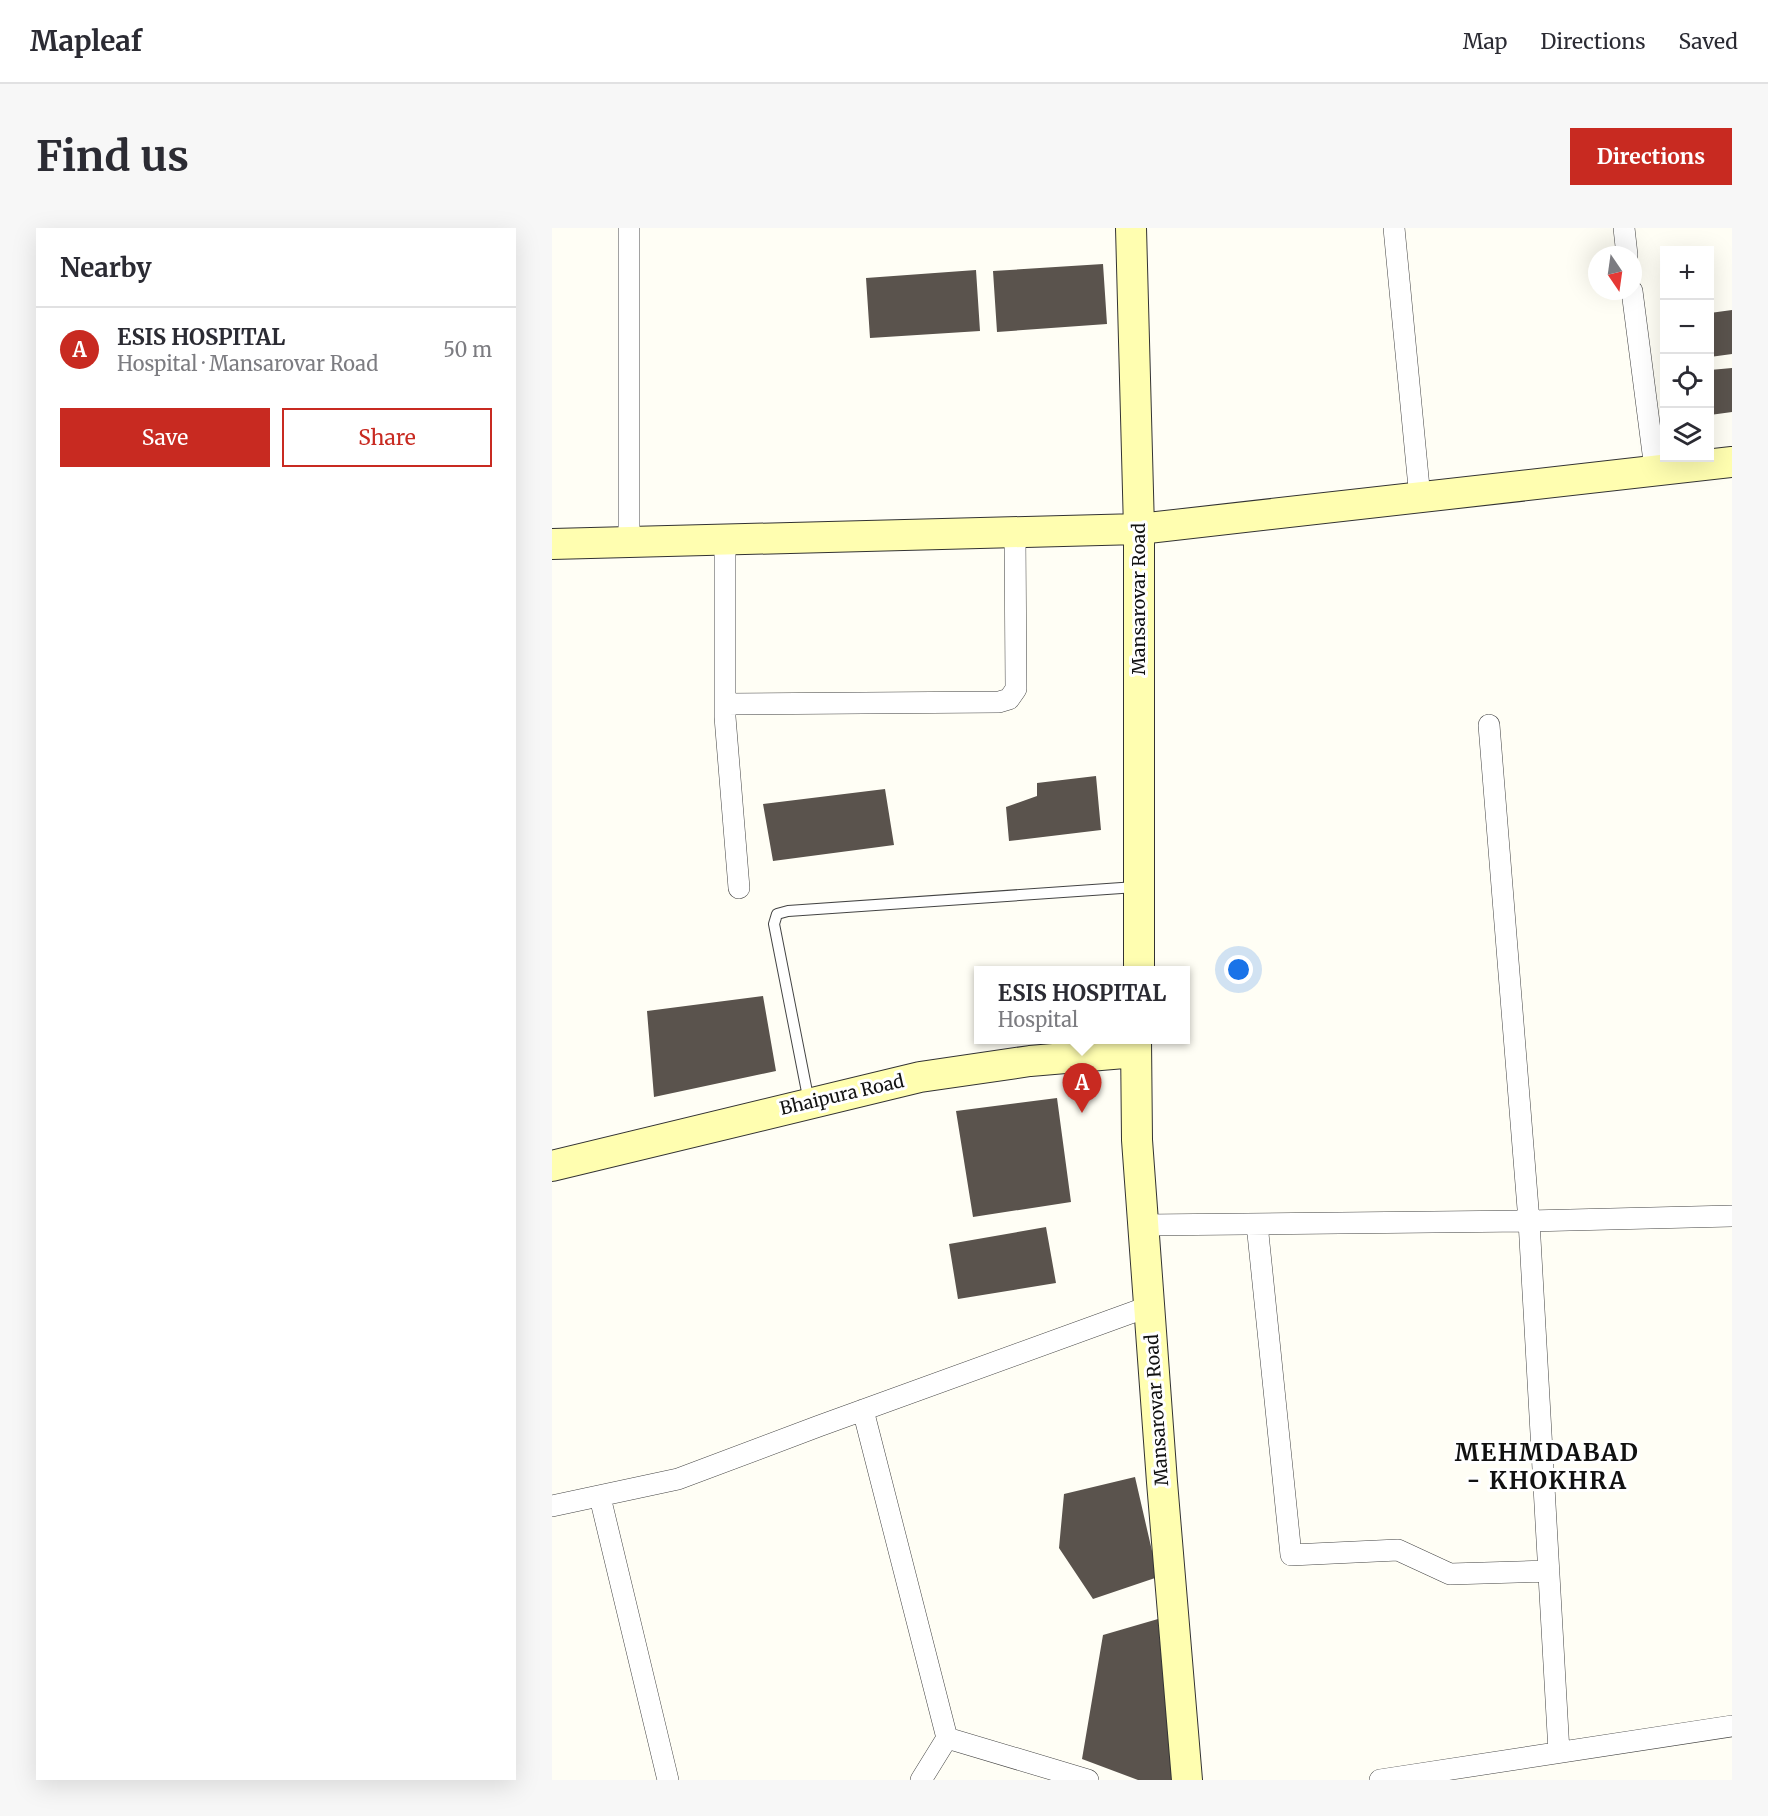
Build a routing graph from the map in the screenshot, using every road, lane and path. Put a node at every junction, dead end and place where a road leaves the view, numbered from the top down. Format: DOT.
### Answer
graph roads {
  1 [pos="629,228"];
  2 [pos="1131,228"];
  3 [pos="1394,228"];
  4 [pos="1624,228"];
  5 [pos="1626,246"];
  6 [pos="1633,300"];
  7 [pos="1732,462"];
  8 [pos="1655,469"];
  9 [pos="1420,498"];
  10 [pos="1139,529"];
  11 [pos="1015,533"];
  12 [pos="724,541"];
  13 [pos="629,543"];
  14 [pos="552,544"];
  15 [pos="725,704"];
  16 [pos="1489,725"];
  17 [pos="1139,887"];
  18 [pos="739,888"];
  19 [pos="1139,966"];
  20 [pos="1136,1046"];
  21 [pos="809,1103"];
  22 [pos="552,1166"];
  23 [pos="1732,1216"];
  24 [pos="1529,1221"];
  25 [pos="1257,1224"];
  26 [pos="1144,1225"];
  27 [pos="1150,1306"];
  28 [pos="863,1410"];
  29 [pos="600,1497"];
  30 [pos="552,1506"];
  31 [pos="1549,1571"];
  32 [pos="1732,1726"];
  33 [pos="947,1738"];
  34 [pos="1559,1752"];
  35 [pos="1481,1772"];
  36 [pos="668,1780"];
  37 [pos="921,1780"];
  38 [pos="1088,1780"];
  39 [pos="1187,1780"];
  40 [pos="1380,1780"];
  1 -- 13 [label="street"];
  2 -- 10 [label="street, Mansarovar Road"];
  3 -- 9 [label="street"];
  4 -- 5 [label="street"];
  6 -- 8 [label="street"];
  7 -- 8 [label="street"];
  8 -- 9 [label="street"];
  9 -- 10 [label="street"];
  10 -- 11 [label="street"];
  10 -- 17 [label="street, Mansarovar Road"];
  11 -- 12 [label="street"];
  11 -- 15 [label="street"];
  12 -- 13 [label="street"];
  12 -- 15 [label="street"];
  13 -- 14 [label="street"];
  15 -- 18 [label="street"];
  16 -- 24 [label="street"];
  17 -- 19 [label="street, Mansarovar Road"];
  17 -- 21 [label="lane"];
  20 -- 21 [label="street, Bhaipura Road"];
  20 -- 26 [label="street, Mansarovar Road"];
  21 -- 22 [label="street, Bhaipura Road"];
  23 -- 24 [label="street"];
  24 -- 25 [label="street"];
  24 -- 31 [label="street"];
  25 -- 26 [label="street"];
  25 -- 31 [label="street"];
  26 -- 27 [label="street, Mansarovar Road"];
  27 -- 28 [label="street"];
  27 -- 39 [label="street, Mansarovar Road"];
  28 -- 29 [label="street"];
  28 -- 33 [label="street"];
  29 -- 30 [label="street"];
  29 -- 36 [label="street"];
  31 -- 34 [label="street"];
  32 -- 34 [label="street"];
  33 -- 37 [label="street"];
  33 -- 38 [label="street"];
  34 -- 35 [label="street"];
  35 -- 40 [label="street"];
}
